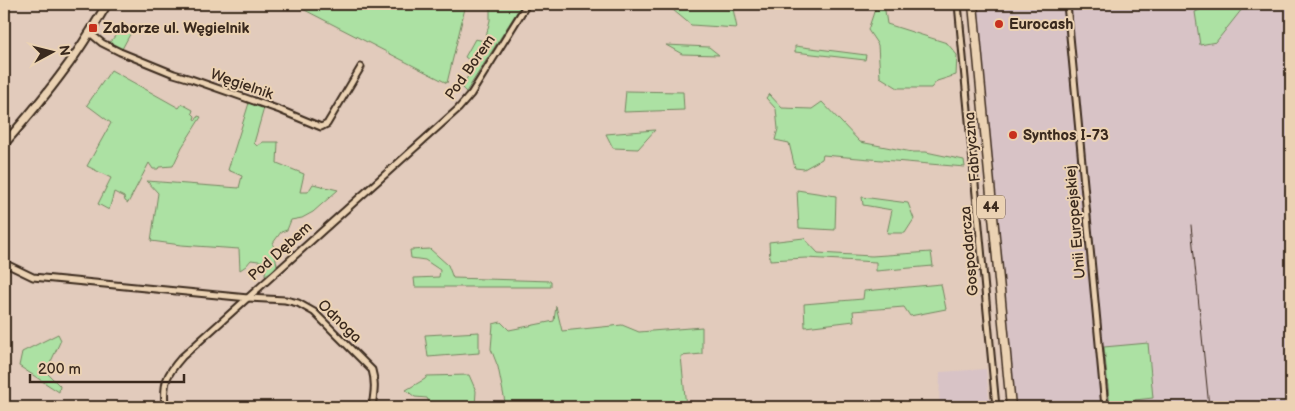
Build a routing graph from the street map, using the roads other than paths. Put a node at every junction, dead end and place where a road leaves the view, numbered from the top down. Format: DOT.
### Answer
graph roads {
  1 [pos="107,4"];
  2 [pos="527,4"];
  3 [pos="958,4"];
  4 [pos="973,4"];
  5 [pos="1067,4"];
  6 [pos="90,33"];
  7 [pos="361,67"];
  8 [pos="447,118"];
  9 [pos="4,144"];
  10 [pos="4,263"];
  11 [pos="248,298"];
  12 [pos="165,407"];
  13 [pos="372,407"];
  14 [pos="996,407"];
  15 [pos="1011,407"];
  16 [pos="1105,407"];
  1 -- 6 [label="street"];
  2 -- 8 [label="street, Pod Borem"];
  3 -- 14 [label="street, Gospodarcza"];
  4 -- 15 [label="main road, Fabryczna / 44"];
  5 -- 16 [label="street, Unii Europejskiej"];
  6 -- 7 [label="street, Węgielnik"];
  6 -- 9 [label="street"];
  8 -- 11 [label="street, Pod Dębem"];
  10 -- 11 [label="street, Pod Dębem"];
  11 -- 12 [label="street"];
  11 -- 13 [label="street, Odnoga"];
}
